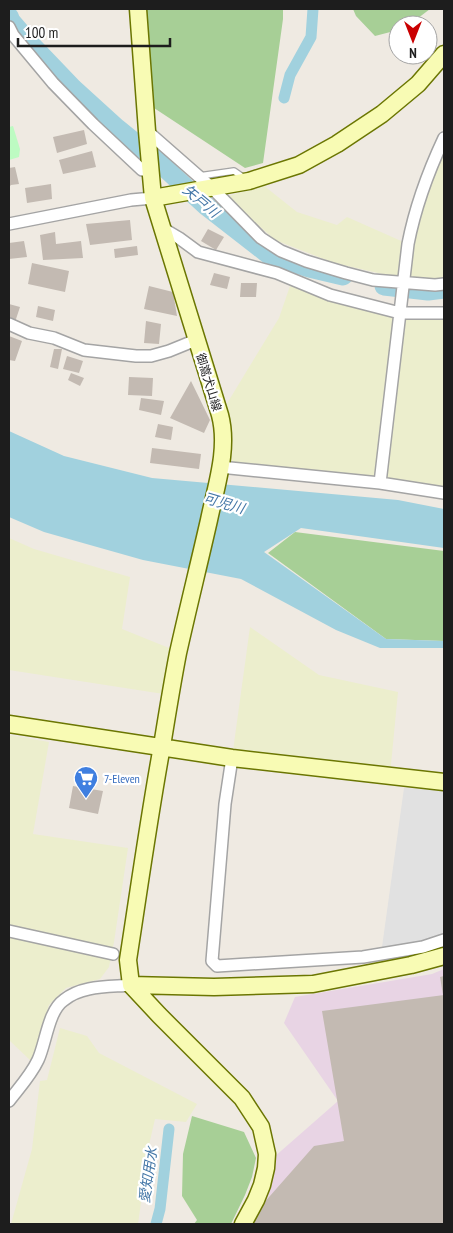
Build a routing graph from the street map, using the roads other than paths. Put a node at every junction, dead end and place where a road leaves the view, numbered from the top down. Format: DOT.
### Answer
graph roads {
  1 [pos="138,9"];
  2 [pos="9,27"];
  3 [pos="444,54"];
  4 [pos="147,131"];
  5 [pos="444,138"];
  6 [pos="150,170"];
  7 [pos="199,176"];
  8 [pos="248,181"];
  9 [pos="212,188"];
  10 [pos="153,198"];
  11 [pos="9,224"];
  12 [pos="162,228"];
  13 [pos="403,282"];
  14 [pos="444,284"];
  15 [pos="401,310"];
  16 [pos="444,313"];
  17 [pos="9,324"];
  18 [pos="196,340"];
  19 [pos="220,470"];
  20 [pos="380,483"];
  21 [pos="444,493"];
  22 [pos="9,724"];
  23 [pos="162,746"];
  24 [pos="232,758"];
  25 [pos="444,782"];
  26 [pos="9,931"];
  27 [pos="444,940"];
  28 [pos="113,954"];
  29 [pos="444,956"];
  30 [pos="131,985"];
  31 [pos="9,1101"];
  32 [pos="243,1224"];
  1 -- 4 [label="street, 御嵩犬山線"];
  2 -- 6 [label="street"];
  3 -- 8 [label="street"];
  4 -- 6 [label="street, 御嵩犬山線"];
  4 -- 7 [label="street"];
  5 -- 13 [label="street"];
  6 -- 10 [label="street, 御嵩犬山線"];
  7 -- 8 [label="lane"];
  7 -- 9 [label="street"];
  8 -- 9 [label="street"];
  9 -- 10 [label="street"];
  9 -- 13 [label="street"];
  10 -- 11 [label="street"];
  10 -- 12 [label="street, 御嵩犬山線"];
  12 -- 15 [label="street"];
  12 -- 18 [label="street, 御嵩犬山線"];
  13 -- 14 [label="street"];
  13 -- 15 [label="street"];
  15 -- 16 [label="street"];
  15 -- 20 [label="street"];
  17 -- 18 [label="street"];
  18 -- 19 [label="street, 御嵩犬山線"];
  19 -- 20 [label="street"];
  19 -- 23 [label="street, 御嵩犬山線"];
  20 -- 21 [label="street"];
  22 -- 23 [label="street"];
  23 -- 24 [label="street"];
  23 -- 30 [label="street, 御嵩犬山線"];
  24 -- 25 [label="street"];
  24 -- 27 [label="street"];
  26 -- 28 [label="street"];
  29 -- 30 [label="street"];
  30 -- 31 [label="street"];
  30 -- 32 [label="street"];
}
